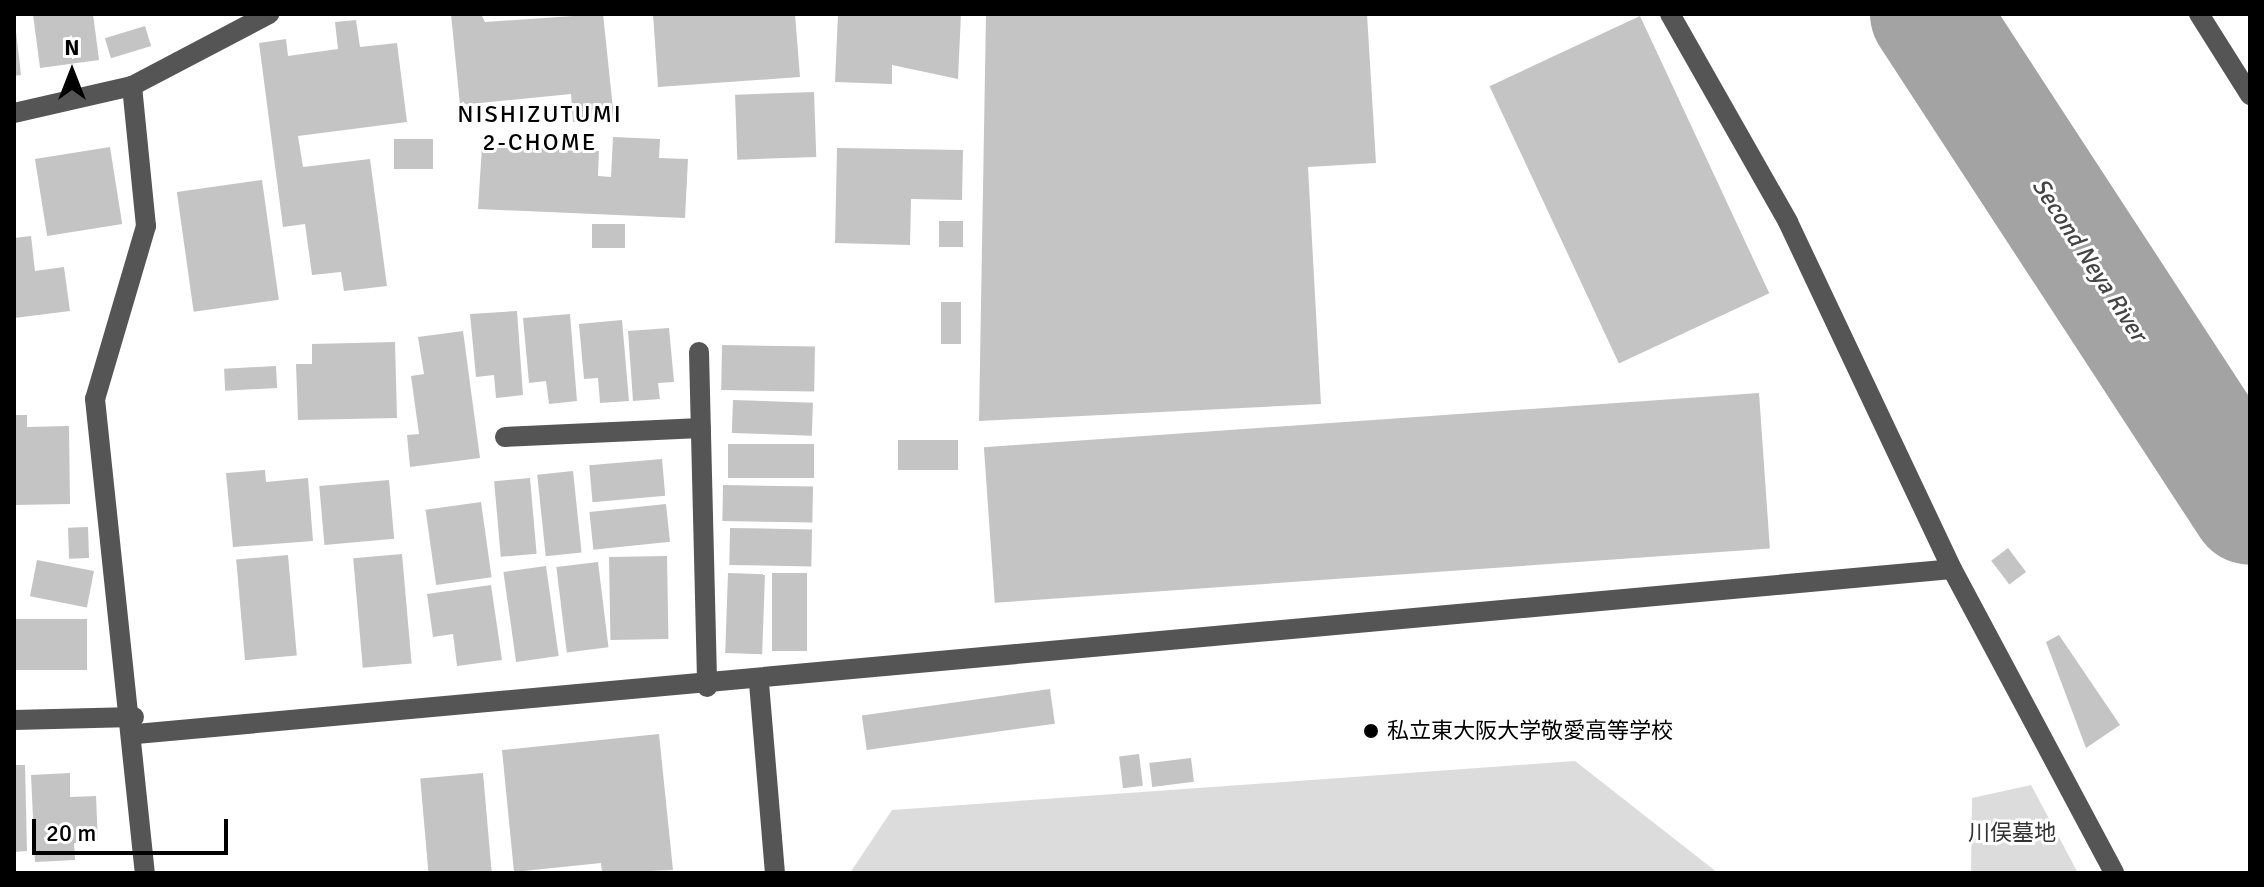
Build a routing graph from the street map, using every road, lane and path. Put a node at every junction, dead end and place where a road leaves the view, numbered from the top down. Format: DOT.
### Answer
graph roads {
  1 [pos="269,14"];
  2 [pos="1670,14"];
  3 [pos="2199,14"];
  4 [pos="132,86"];
  5 [pos="2250,95"];
  6 [pos="14,113"];
  7 [pos="699,352"];
  8 [pos="701,428"];
  9 [pos="505,437"];
  10 [pos="1952,569"];
  11 [pos="759,683"];
  12 [pos="707,687"];
  13 [pos="14,720"];
  14 [pos="135,725"];
  15 [pos="145,873"];
  16 [pos="775,873"];
  17 [pos="2114,873"];
  1 -- 4 [label="street"];
  2 -- 10 [label="street"];
  3 -- 5 [label="street"];
  4 -- 6 [label="street"];
  4 -- 14 [label="street"];
  7 -- 8 [label="street"];
  8 -- 9 [label="street"];
  8 -- 12 [label="street"];
  10 -- 11 [label="street"];
  10 -- 17 [label="street"];
  11 -- 12 [label="street"];
  11 -- 16 [label="street"];
  12 -- 14 [label="street"];
  13 -- 14 [label="street"];
  14 -- 15 [label="street"];
}
